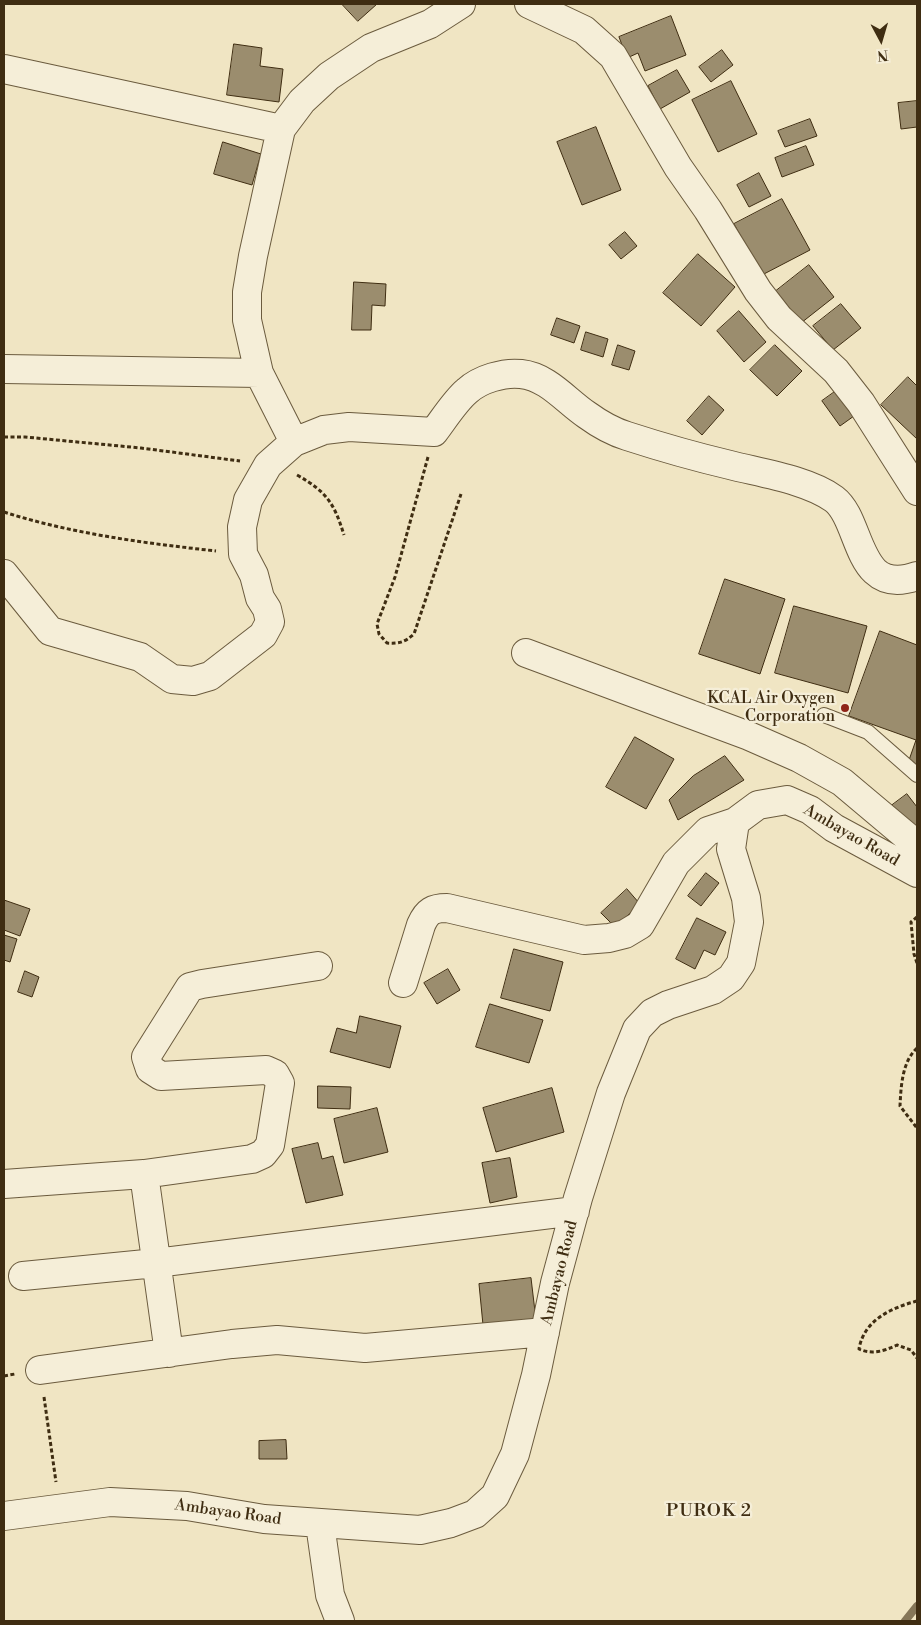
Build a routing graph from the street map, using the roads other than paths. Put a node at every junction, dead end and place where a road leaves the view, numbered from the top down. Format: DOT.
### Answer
graph roads {
  1 [pos="461,4"];
  2 [pos="529,4"];
  3 [pos="4,69"];
  4 [pos="281,129"];
  5 [pos="4,369"];
  6 [pos="259,373"];
  7 [pos="294,442"];
  8 [pos="917,491"];
  9 [pos="4,574"];
  10 [pos="917,576"];
  11 [pos="526,653"];
  12 [pos="824,715"];
  13 [pos="917,775"];
  14 [pos="735,822"];
  15 [pos="917,845"];
  16 [pos="917,873"];
  17 [pos="318,966"];
  18 [pos="403,983"];
  19 [pos="144,1174"];
  20 [pos="4,1184"];
  21 [pos="575,1211"];
  22 [pos="156,1263"];
  23 [pos="23,1276"];
  24 [pos="545,1332"];
  25 [pos="169,1353"];
  26 [pos="40,1370"];
  27 [pos="4,1516"];
  28 [pos="320,1524"];
  29 [pos="340,1621"];
  1 -- 4 [label="street"];
  2 -- 8 [label="street"];
  3 -- 4 [label="street"];
  4 -- 6 [label="street"];
  5 -- 6 [label="street"];
  6 -- 7 [label="street"];
  7 -- 9 [label="street"];
  7 -- 10 [label="street"];
  11 -- 15 [label="street"];
  12 -- 13 [label="lane"];
  14 -- 16 [label="street, Ambayao Road"];
  14 -- 18 [label="street"];
  14 -- 21 [label="street, Ambayao Road"];
  17 -- 19 [label="street"];
  19 -- 20 [label="street"];
  19 -- 22 [label="street"];
  21 -- 22 [label="street"];
  21 -- 24 [label="street, Ambayao Road"];
  22 -- 23 [label="street"];
  22 -- 25 [label="street"];
  24 -- 25 [label="street"];
  24 -- 28 [label="street, Ambayao Road"];
  25 -- 26 [label="street"];
  27 -- 28 [label="street, Ambayao Road"];
  28 -- 29 [label="street"];
}
